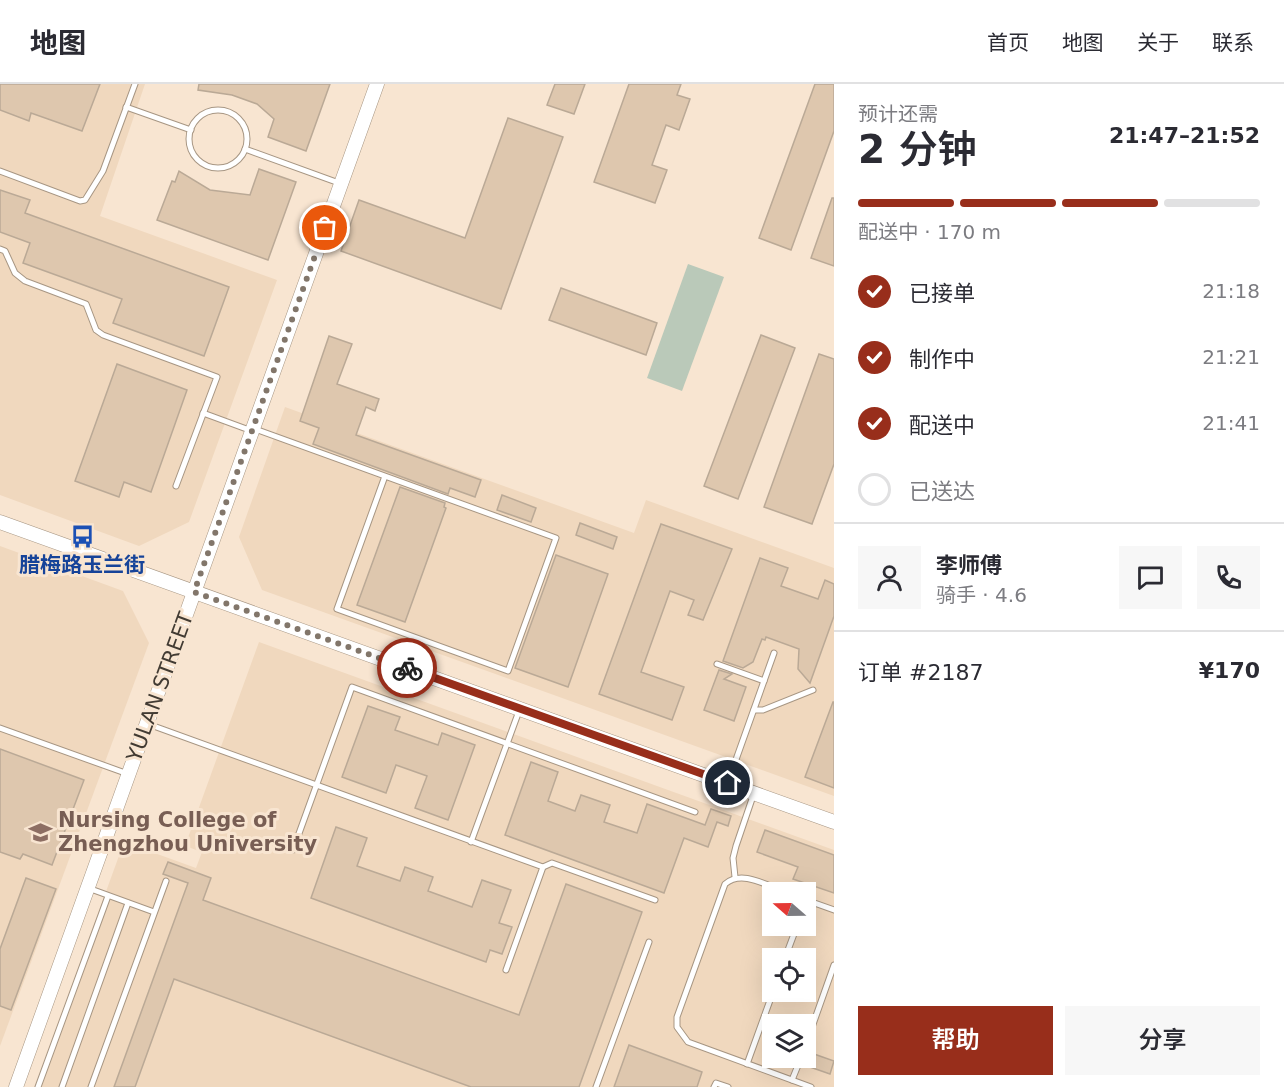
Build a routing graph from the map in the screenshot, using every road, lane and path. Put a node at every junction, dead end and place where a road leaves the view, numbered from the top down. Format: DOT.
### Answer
graph roads {
  1 [pos="135,84"];
  2 [pos="377,84"];
  3 [pos="126,107"];
  4 [pos="191,130"];
  5 [pos="245,149"];
  6 [pos="0,171"];
  7 [pos="341,184"];
  8 [pos="0,249"];
  9 [pos="203,413"];
  10 [pos="252,430"];
  11 [pos="385,476"];
  12 [pos="176,486"];
  13 [pos="0,522"];
  14 [pos="194,592"];
  15 [pos="774,653"];
  16 [pos="717,664"];
  17 [pos="764,681"];
  18 [pos="813,690"];
  19 [pos="520,709"];
  20 [pos="754,710"];
  21 [pos="147,724"];
  22 [pos="0,728"];
  23 [pos="507,743"];
  24 [pos="128,774"];
  25 [pos="728,783"];
  26 [pos="316,785"];
  27 [pos="754,793"];
  28 [pos="695,812"];
  29 [pos="834,822"];
  30 [pos="471,842"];
  31 [pos="293,850"];
  32 [pos="543,867"];
  33 [pos="735,878"];
  34 [pos="166,881"];
  35 [pos="762,883"];
  36 [pos="88,888"];
  37 [pos="108,896"];
  38 [pos="655,900"];
  39 [pos="128,903"];
  40 [pos="816,904"];
  41 [pos="834,910"];
  42 [pos="154,912"];
  43 [pos="649,942"];
  44 [pos="834,965"];
  45 [pos="506,970"];
  46 [pos="769,1002"];
  47 [pos="816,1016"];
  48 [pos="747,1064"];
  49 [pos="797,1068"];
  50 [pos="792,1080"];
  51 [pos="16,1087"];
  52 [pos="38,1087"];
  53 [pos="62,1087"];
  54 [pos="91,1087"];
  55 [pos="596,1087"];
  56 [pos="714,1087"];
  57 [pos="728,1087"];
  58 [pos="811,1087"];
  1 -- 3 [label="lane"];
  2 -- 7 [label="street, YULAN STREET"];
  3 -- 4 [label="lane"];
  3 -- 6 [label="lane"];
  4 -- 5 [label="lane"];
  4 -- 5 [label="lane"];
  5 -- 7 [label="lane"];
  7 -- 10 [label="street, YULAN STREET"];
  8 -- 9 [label="lane"];
  9 -- 10 [label="lane"];
  9 -- 12 [label="lane"];
  10 -- 11 [label="lane"];
  10 -- 14 [label="street, YULAN STREET"];
  11 -- 11 [label="lane"];
  13 -- 14 [label="street"];
  14 -- 19 [label="street"];
  14 -- 21 [label="street, YULAN STREET"];
  15 -- 17 [label="lane"];
  16 -- 17 [label="lane"];
  17 -- 20 [label="lane"];
  18 -- 20 [label="lane"];
  19 -- 23 [label="lane"];
  19 -- 25 [label="street"];
  20 -- 25 [label="lane"];
  21 -- 24 [label="street, YULAN STREET"];
  21 -- 26 [label="lane"];
  22 -- 24 [label="lane"];
  23 -- 26 [label="lane"];
  23 -- 28 [label="lane"];
  23 -- 30 [label="lane"];
  24 -- 36 [label="street, YULAN STREET"];
  25 -- 27 [label="street"];
  26 -- 30 [label="lane"];
  26 -- 31 [label="lane"];
  27 -- 29 [label="street"];
  27 -- 33 [label="lane"];
  30 -- 32 [label="lane"];
  32 -- 38 [label="lane"];
  32 -- 45 [label="lane"];
  33 -- 35 [label="lane"];
  33 -- 48 [label="lane"];
  34 -- 42 [label="lane"];
  36 -- 37 [label="lane"];
  36 -- 51 [label="street, YULAN STREET"];
  37 -- 39 [label="lane"];
  37 -- 52 [label="lane"];
  39 -- 42 [label="lane"];
  39 -- 53 [label="lane"];
  40 -- 41 [label="lane"];
  42 -- 54 [label="lane"];
  43 -- 55 [label="lane"];
  44 -- 47 [label="lane"];
  46 -- 48 [label="lane"];
  48 -- 50 [label="lane"];
  49 -- 50 [label="lane"];
  50 -- 58 [label="lane"];
  56 -- 57 [label="lane"];
}
